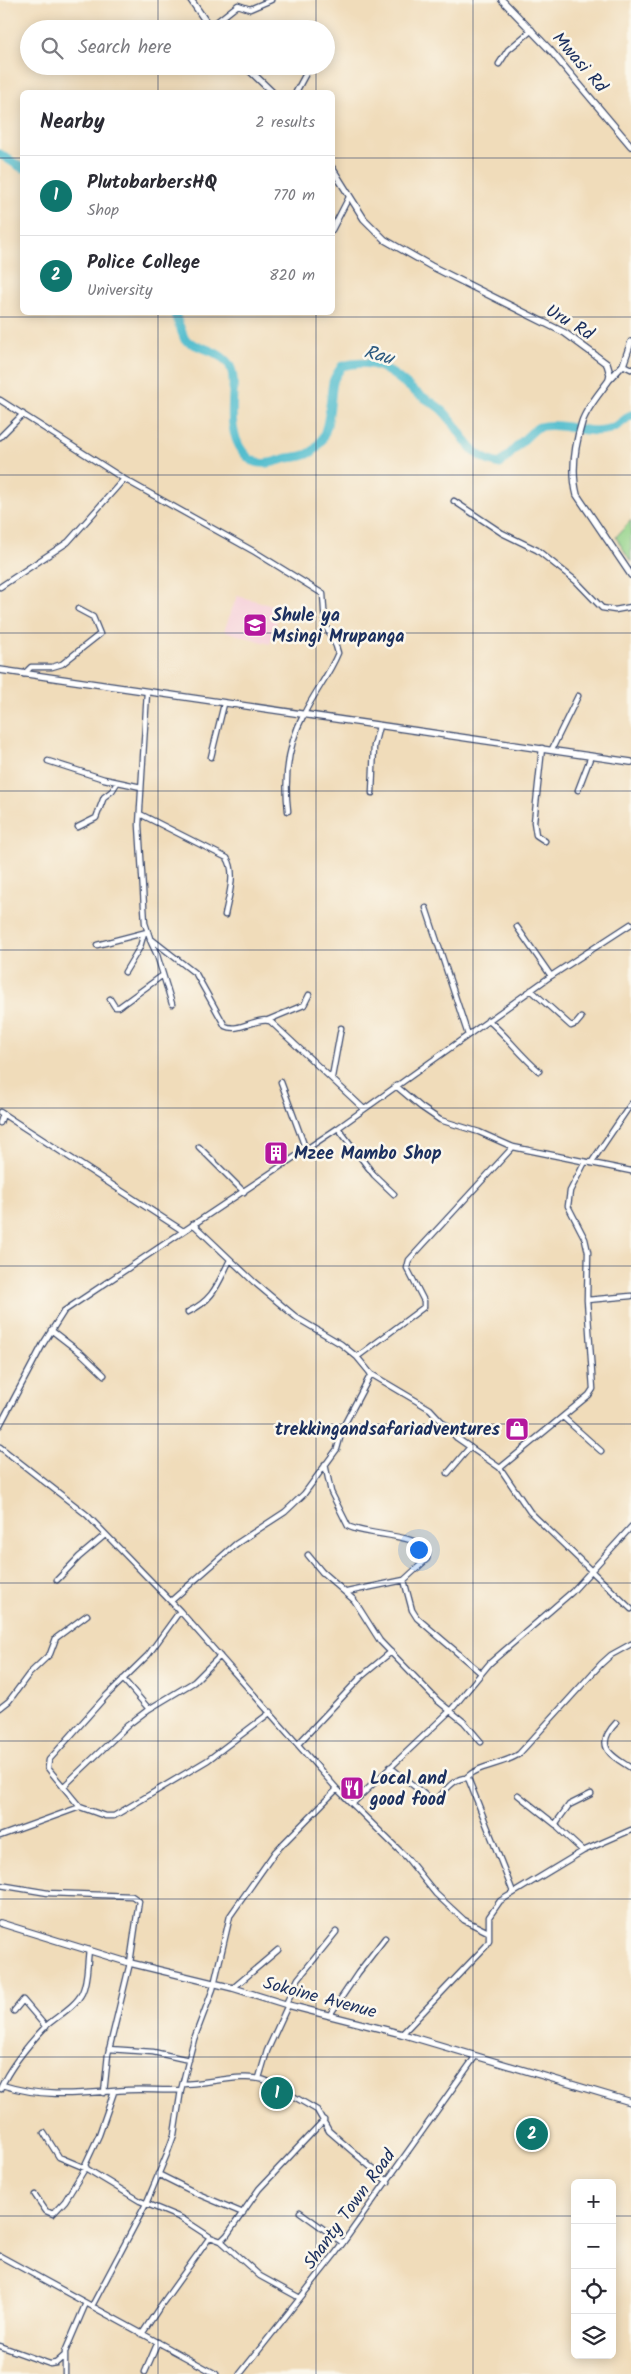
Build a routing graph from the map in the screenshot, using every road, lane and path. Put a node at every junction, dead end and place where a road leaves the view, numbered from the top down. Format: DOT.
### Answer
graph roads {
  1 [pos="191,0"];
  2 [pos="271,0"];
  3 [pos="502,0"];
  4 [pos="205,20"];
  5 [pos="220,20"];
  6 [pos="532,30"];
  7 [pos="499,64"];
  8 [pos="254,75"];
  9 [pos="305,75"];
  10 [pos="270,90"];
  11 [pos="297,90"];
  12 [pos="631,146"];
  13 [pos="335,173"];
  14 [pos="349,197"];
  15 [pos="335,224"];
  16 [pos="631,342"];
  17 [pos="623,365"];
  18 [pos="631,369"];
  19 [pos="609,380"];
  20 [pos="0,400"];
  21 [pos="23,414"];
  22 [pos="0,437"];
  23 [pos="124,480"];
  24 [pos="454,502"];
  25 [pos="631,575"];
  26 [pos="0,588"];
  27 [pos="631,607"];
  28 [pos="78,609"];
  29 [pos="0,670"];
  30 [pos="24,674"];
  31 [pos="147,692"];
  32 [pos="578,696"];
  33 [pos="224,704"];
  34 [pos="303,715"];
  35 [pos="379,726"];
  36 [pos="542,748"];
  37 [pos="552,749"];
  38 [pos="591,756"];
  39 [pos="211,757"];
  40 [pos="48,761"];
  41 [pos="631,762"];
  42 [pos="117,783"];
  43 [pos="141,787"];
  44 [pos="578,790"];
  45 [pos="372,793"];
  46 [pos="288,811"];
  47 [pos="140,814"];
  48 [pos="78,827"];
  49 [pos="545,841"];
  50 [pos="426,908"];
  51 [pos="226,916"];
  52 [pos="631,924"];
  53 [pos="517,927"];
  54 [pos="146,932"];
  55 [pos="150,938"];
  56 [pos="97,945"];
  57 [pos="125,972"];
  58 [pos="163,975"];
  59 [pos="551,976"];
  60 [pos="531,990"];
  61 [pos="309,995"];
  62 [pos="110,999"];
  63 [pos="172,1004"];
  64 [pos="581,1018"];
  65 [pos="268,1020"];
  66 [pos="488,1020"];
  67 [pos="342,1028"];
  68 [pos="468,1035"];
  69 [pos="539,1071"];
  70 [pos="332,1077"];
  71 [pos="281,1082"];
  72 [pos="396,1086"];
  73 [pos="631,1104"];
  74 [pos="364,1109"];
  75 [pos="2,1113"];
  76 [pos="0,1123"];
  77 [pos="338,1128"];
  78 [pos="199,1147"];
  79 [pos="513,1147"];
  80 [pos="306,1150"];
  81 [pos="585,1162"];
  82 [pos="591,1163"];
  83 [pos="631,1171"];
  84 [pos="244,1192"];
  85 [pos="394,1194"];
  86 [pos="192,1224"];
  87 [pos="183,1230"];
  88 [pos="230,1260"];
  89 [pos="631,1296"];
  90 [pos="587,1300"];
  91 [pos="188,1312"];
  92 [pos="51,1330"];
  93 [pos="357,1357"];
  94 [pos="371,1374"];
  95 [pos="104,1375"];
  96 [pos="563,1417"];
  97 [pos="0,1425"];
  98 [pos="0,1446"];
  99 [pos="470,1447"];
  100 [pos="601,1451"];
  101 [pos="325,1464"];
  102 [pos="500,1468"];
  103 [pos="448,1472"];
  104 [pos="631,1527"];
  105 [pos="105,1535"];
  106 [pos="308,1555"];
  107 [pos="592,1571"];
  108 [pos="57,1580"];
  109 [pos="404,1580"];
  110 [pos="347,1592"];
  111 [pos="171,1601"];
  112 [pos="631,1609"];
  113 [pos="180,1611"];
  114 [pos="87,1615"];
  115 [pos="631,1644"];
  116 [pos="391,1652"];
  117 [pos="220,1656"];
  118 [pos="481,1673"];
  119 [pos="123,1678"];
  120 [pos="0,1708"];
  121 [pos="149,1709"];
  122 [pos="451,1710"];
  123 [pos="271,1712"];
  124 [pos="616,1723"];
  125 [pos="481,1742"];
  126 [pos="298,1743"];
  127 [pos="390,1767"];
  128 [pos="631,1768"];
  129 [pos="467,1777"];
  130 [pos="63,1787"];
  131 [pos="337,1789"];
  132 [pos="591,1794"];
  133 [pos="518,1795"];
  134 [pos="353,1803"];
  135 [pos="80,1807"];
  136 [pos="556,1825"];
  137 [pos="631,1830"];
  138 [pos="0,1836"];
  139 [pos="583,1851"];
  140 [pos="0,1886"];
  141 [pos="513,1892"];
  142 [pos="0,1923"];
  143 [pos="336,1932"];
  144 [pos="488,1932"];
  145 [pos="386,1938"];
  146 [pos="89,1950"];
  147 [pos="278,1950"];
  148 [pos="130,1963"];
  149 [pos="214,1984"];
  150 [pos="233,1988"];
  151 [pos="287,2005"];
  152 [pos="14,2011"];
  153 [pos="329,2016"];
  154 [pos="46,2027"];
  155 [pos="402,2034"];
  156 [pos="109,2049"];
  157 [pos="475,2056"];
  158 [pos="189,2060"];
  159 [pos="259,2078"];
  160 [pos="1,2087"];
  161 [pos="182,2087"];
  162 [pos="114,2092"];
  163 [pos="104,2093"];
  164 [pos="631,2102"];
  165 [pos="324,2120"];
  166 [pos="44,2133"];
  167 [pos="85,2168"];
  168 [pos="158,2174"];
  169 [pos="388,2182"];
  170 [pos="35,2195"];
  171 [pos="146,2204"];
  172 [pos="300,2212"];
  173 [pos="243,2213"];
  174 [pos="210,2237"];
  175 [pos="221,2241"];
  176 [pos="343,2243"];
  177 [pos="0,2256"];
  178 [pos="300,2298"];
  179 [pos="86,2302"];
  180 [pos="92,2306"];
  181 [pos="142,2334"];
  182 [pos="158,2342"];
  183 [pos="0,2346"];
  184 [pos="64,2356"];
  185 [pos="145,2372"];
  186 [pos="64,2374"];
  187 [pos="216,2374"];
  188 [pos="240,2374"];
  1 -- 4 [label="street"];
  2 -- 5 [label="street"];
  3 -- 6 [label="street, Mwasi Rd"];
  6 -- 7 [label="street"];
  6 -- 12 [label="street, Mwasi Rd"];
  8 -- 10 [label="street"];
  9 -- 11 [label="street"];
  13 -- 14 [label="street, Uru Rd"];
  14 -- 15 [label="street"];
  14 -- 19 [label="street, Uru Rd"];
  16 -- 17 [label="street"];
  17 -- 18 [label="street"];
  17 -- 19 [label="street"];
  19 -- 25 [label="street"];
  20 -- 21 [label="street"];
  21 -- 22 [label="street"];
  21 -- 23 [label="street"];
  23 -- 26 [label="street"];
  23 -- 34 [label="street"];
  24 -- 27 [label="street"];
  28 -- 30 [label="street"];
  29 -- 30 [label="street"];
  30 -- 31 [label="street"];
  31 -- 33 [label="street"];
  31 -- 43 [label="street"];
  32 -- 37 [label="street"];
  33 -- 34 [label="street"];
  33 -- 39 [label="street"];
  34 -- 35 [label="street"];
  34 -- 46 [label="street"];
  35 -- 36 [label="street"];
  35 -- 45 [label="street"];
  36 -- 37 [label="street"];
  36 -- 49 [label="street"];
  37 -- 38 [label="street"];
  38 -- 41 [label="street"];
  38 -- 44 [label="street"];
  40 -- 42 [label="street"];
  42 -- 43 [label="street"];
  42 -- 48 [label="street"];
  43 -- 47 [label="street"];
  47 -- 51 [label="street"];
  47 -- 54 [label="street"];
  50 -- 68 [label="street"];
  52 -- 59 [label="street"];
  53 -- 59 [label="street"];
  54 -- 55 [label="street"];
  54 -- 56 [label="street"];
  54 -- 57 [label="street"];
  55 -- 58 [label="street"];
  55 -- 65 [label="street"];
  58 -- 62 [label="street"];
  58 -- 63 [label="street"];
  59 -- 60 [label="street"];
  60 -- 64 [label="street"];
  60 -- 66 [label="street"];
  61 -- 65 [label="street"];
  65 -- 70 [label="street"];
  66 -- 68 [label="street"];
  66 -- 69 [label="street"];
  67 -- 70 [label="street"];
  68 -- 72 [label="street"];
  70 -- 74 [label="street"];
  71 -- 80 [label="street"];
  72 -- 74 [label="street"];
  72 -- 79 [label="street"];
  73 -- 82 [label="street"];
  74 -- 77 [label="street"];
  75 -- 76 [label="street"];
  75 -- 87 [label="street"];
  77 -- 80 [label="street"];
  77 -- 85 [label="street"];
  78 -- 84 [label="street"];
  79 -- 81 [label="street"];
  79 -- 93 [label="street"];
  80 -- 84 [label="street"];
  81 -- 82 [label="street"];
  81 -- 90 [label="street"];
  82 -- 83 [label="street"];
  84 -- 86 [label="street"];
  86 -- 87 [label="street"];
  86 -- 88 [label="street"];
  87 -- 92 [label="street"];
  88 -- 91 [label="street"];
  88 -- 93 [label="street"];
  89 -- 90 [label="street"];
  90 -- 96 [label="street"];
  92 -- 95 [label="street"];
  92 -- 97 [label="street"];
  93 -- 94 [label="street"];
  94 -- 99 [label="street"];
  94 -- 101 [label="street"];
  96 -- 100 [label="street"];
  96 -- 102 [label="street"];
  98 -- 105 [label="street"];
  99 -- 102 [label="street"];
  99 -- 103 [label="street"];
  101 -- 109 [label="street"];
  101 -- 111 [label="street"];
  102 -- 107 [label="street"];
  104 -- 107 [label="street"];
  105 -- 108 [label="street"];
  105 -- 111 [label="street"];
  106 -- 110 [label="street"];
  107 -- 112 [label="street"];
  107 -- 118 [label="street"];
  109 -- 110 [label="street"];
  109 -- 118 [label="street"];
  110 -- 116 [label="street"];
  111 -- 113 [label="street"];
  113 -- 117 [label="street"];
  113 -- 119 [label="street"];
  114 -- 120 [label="street"];
  115 -- 129 [label="street"];
  116 -- 122 [label="street"];
  116 -- 126 [label="street"];
  117 -- 121 [label="street"];
  117 -- 123 [label="street"];
  118 -- 122 [label="street"];
  119 -- 121 [label="street"];
  119 -- 130 [label="street"];
  121 -- 130 [label="street"];
  122 -- 125 [label="street"];
  122 -- 127 [label="street"];
  123 -- 126 [label="street"];
  123 -- 135 [label="street"];
  124 -- 128 [label="street"];
  126 -- 131 [label="street"];
  127 -- 129 [label="street"];
  127 -- 134 [label="street"];
  129 -- 141 [label="street"];
  130 -- 135 [label="street"];
  131 -- 134 [label="street"];
  131 -- 149 [label="street"];
  132 -- 136 [label="street"];
  133 -- 136 [label="street"];
  134 -- 144 [label="street"];
  135 -- 138 [label="street"];
  136 -- 139 [label="street"];
  137 -- 139 [label="street"];
  139 -- 141 [label="street"];
  140 -- 148 [label="street"];
  141 -- 144 [label="street"];
  142 -- 146 [label="street, Sokoine Avenue"];
  143 -- 151 [label="street"];
  144 -- 155 [label="street"];
  145 -- 153 [label="street"];
  146 -- 148 [label="street, Sokoine Avenue"];
  146 -- 154 [label="street"];
  147 -- 150 [label="street"];
  148 -- 149 [label="street, Sokoine Avenue"];
  148 -- 156 [label="street"];
  149 -- 150 [label="street, Sokoine Avenue"];
  149 -- 158 [label="street"];
  150 -- 151 [label="street, Sokoine Avenue"];
  151 -- 153 [label="street, Sokoine Avenue"];
  151 -- 159 [label="street"];
  152 -- 154 [label="street"];
  153 -- 155 [label="street, Sokoine Avenue"];
  154 -- 160 [label="street"];
  155 -- 157 [label="street, Sokoine Avenue"];
  156 -- 158 [label="street"];
  156 -- 163 [label="street"];
  157 -- 164 [label="street, Sokoine Avenue"];
  157 -- 169 [label="street, Shanty Town Road"];
  158 -- 161 [label="street"];
  159 -- 161 [label="street"];
  159 -- 165 [label="street"];
  160 -- 163 [label="street"];
  161 -- 162 [label="street"];
  161 -- 168 [label="street"];
  162 -- 163 [label="street"];
  162 -- 167 [label="street"];
  165 -- 169 [label="street"];
  165 -- 173 [label="street"];
  166 -- 167 [label="street"];
  167 -- 170 [label="street"];
  167 -- 171 [label="street"];
  168 -- 171 [label="street"];
  168 -- 173 [label="street"];
  169 -- 176 [label="street, Shanty Town Road"];
  171 -- 174 [label="street"];
  171 -- 180 [label="street"];
  172 -- 176 [label="street"];
  173 -- 175 [label="street"];
  174 -- 175 [label="street"];
  174 -- 181 [label="street"];
  175 -- 178 [label="street"];
  176 -- 178 [label="street, Shanty Town Road"];
  177 -- 179 [label="street"];
  178 -- 188 [label="street, Shanty Town Road"];
  179 -- 180 [label="street"];
  179 -- 184 [label="street"];
  180 -- 181 [label="street"];
  181 -- 182 [label="street"];
  182 -- 185 [label="street"];
  182 -- 187 [label="street"];
  183 -- 184 [label="street"];
  184 -- 186 [label="street"];
}
